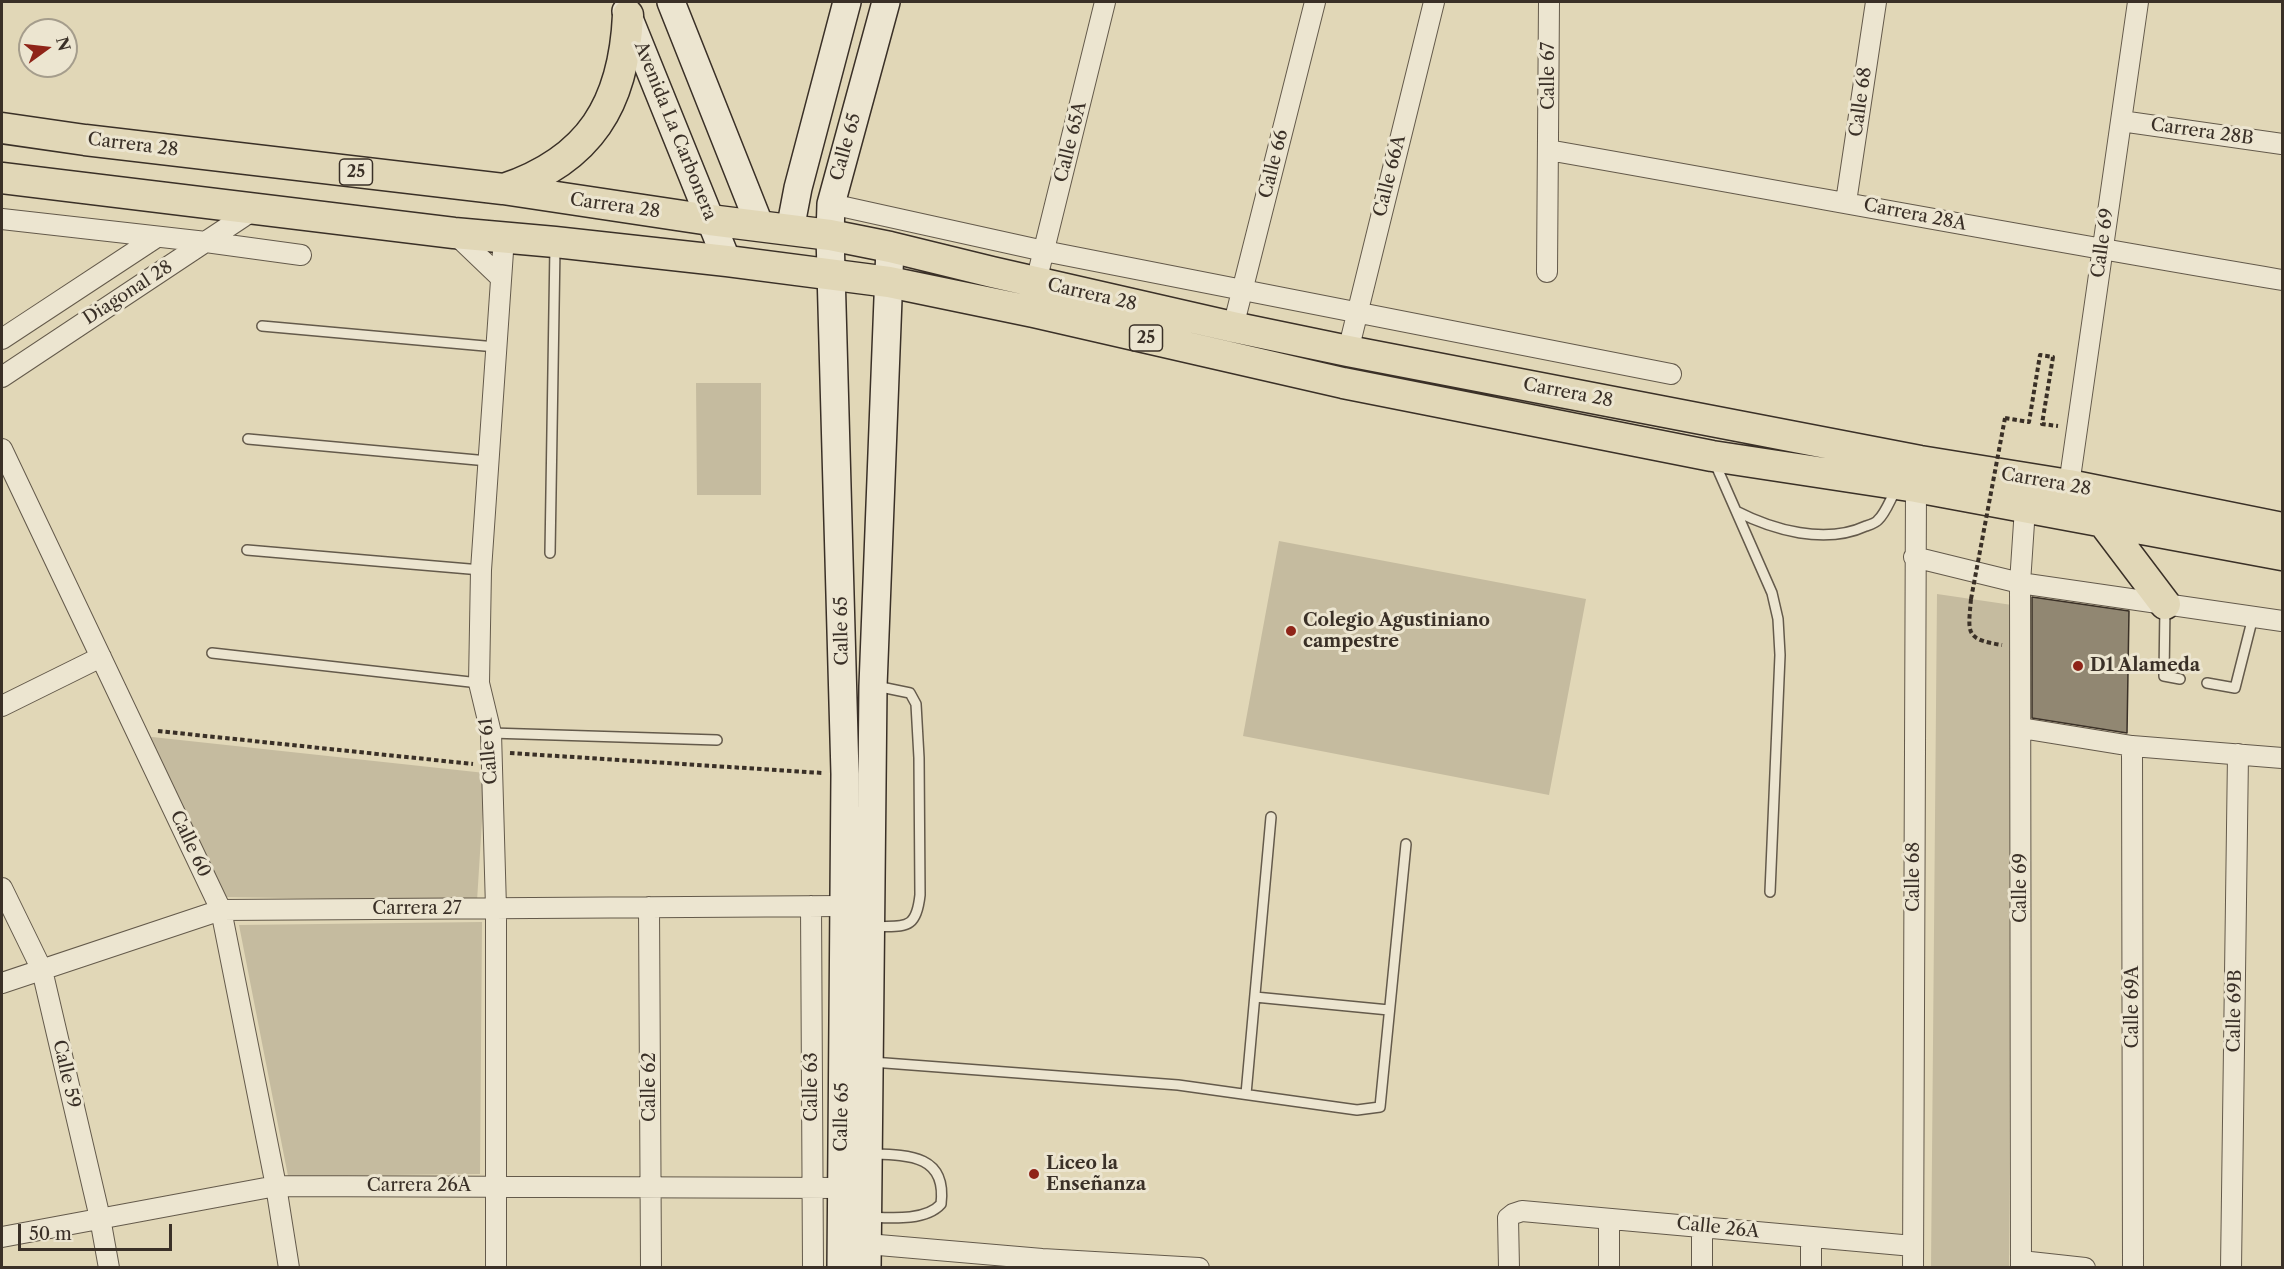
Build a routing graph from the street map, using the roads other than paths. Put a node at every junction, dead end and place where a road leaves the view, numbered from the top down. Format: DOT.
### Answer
graph roads {
  1 [pos="671,2"];
  2 [pos="847,2"];
  3 [pos="886,2"];
  4 [pos="1105,2"];
  5 [pos="1315,2"];
  6 [pos="1434,2"];
  7 [pos="1549,2"];
  8 [pos="1876,2"];
  9 [pos="2138,2"];
  10 [pos="625,8"];
  11 [pos="2121,121"];
  12 [pos="2,128"];
  13 [pos="2283,144"];
  14 [pos="1548,150"];
  15 [pos="2,178"];
  16 [pos="503,189"];
  17 [pos="1846,202"];
  18 [pos="831,204"];
  19 [pos="255,209"];
  20 [pos="2,219"];
  21 [pos="710,220"];
  22 [pos="760,226"];
  23 [pos="790,230"];
  24 [pos="454,233"];
  25 [pos="830,235"];
  26 [pos="157,237"];
  27 [pos="504,237"];
  28 [pos="206,242"];
  29 [pos="555,242"];
  30 [pos="890,247"];
  31 [pos="2103,250"];
  32 [pos="1044,251"];
  33 [pos="301,255"];
  34 [pos="727,261"];
  35 [pos="1547,272"];
  36 [pos="833,275"];
  37 [pos="501,278"];
  38 [pos="2283,280"];
  39 [pos="889,282"];
  40 [pos="1036,282"];
  41 [pos="1242,289"];
  42 [pos="1357,312"];
  43 [pos="262,326"];
  44 [pos="1233,327"];
  45 [pos="2,339"];
  46 [pos="496,347"];
  47 [pos="1348,351"];
  48 [pos="1671,374"];
  49 [pos="2,377"];
  50 [pos="248,439"];
  51 [pos="2,449"];
  52 [pos="1712,456"];
  53 [pos="488,461"];
  54 [pos="2069,485"];
  55 [pos="1907,486"];
  56 [pos="2025,508"];
  57 [pos="1736,511"];
  58 [pos="2103,522"];
  59 [pos="2283,528"];
  60 [pos="247,550"];
  61 [pos="550,553"];
  62 [pos="2283,555"];
  63 [pos="1914,557"];
  64 [pos="481,570"];
  65 [pos="2020,583"];
  66 [pos="2165,604"];
  67 [pos="2253,617"];
  68 [pos="2283,621"];
  69 [pos="212,654"];
  70 [pos="101,657"];
  71 [pos="2180,679"];
  72 [pos="479,683"];
  73 [pos="2207,683"];
  74 [pos="873,686"];
  75 [pos="2,706"];
  76 [pos="2021,728"];
  77 [pos="717,740"];
  78 [pos="2132,746"];
  79 [pos="491,750"];
  80 [pos="2238,754"];
  81 [pos="2283,758"];
  82 [pos="1271,817"];
  83 [pos="1406,844"];
  84 [pos="2,888"];
  85 [pos="1770,892"];
  86 [pos="811,906"];
  87 [pos="844,906"];
  88 [pos="649,907"];
  89 [pos="496,908"];
  90 [pos="221,910"];
  91 [pos="872,927"];
  92 [pos="42,970"];
  93 [pos="2,983"];
  94 [pos="1255,997"];
  95 [pos="1389,1010"];
  96 [pos="870,1062"];
  97 [pos="1246,1094"];
  98 [pos="855,1154"];
  99 [pos="276,1186"];
  100 [pos="497,1186"];
  101 [pos="651,1187"];
  102 [pos="813,1187"];
  103 [pos="842,1188"];
  104 [pos="855,1217"];
  105 [pos="100,1218"];
  106 [pos="1609,1219"];
  107 [pos="1701,1227"];
  108 [pos="2,1237"];
  109 [pos="1811,1238"];
  110 [pos="1913,1246"];
  111 [pos="867,1256"];
  112 [pos="909,1258"];
  113 [pos="1042,1263"];
  114 [pos="2021,1264"];
  115 [pos="1157,1266"];
  116 [pos="109,1268"];
  117 [pos="289,1268"];
  118 [pos="496,1268"];
  119 [pos="651,1268"];
  120 [pos="813,1268"];
  121 [pos="841,1268"];
  122 [pos="1199,1268"];
  123 [pos="1509,1268"];
  124 [pos="1610,1268"];
  125 [pos="1702,1268"];
  126 [pos="1811,1268"];
  127 [pos="1913,1268"];
  128 [pos="2085,1268"];
  129 [pos="2133,1268"];
  130 [pos="2231,1268"];
  1 -- 22 [label="street"];
  2 -- 23 [label="street, Calle 65"];
  3 -- 18 [label="street, Calle 65"];
  4 -- 32 [label="street, Calle 65A"];
  5 -- 41 [label="street, Calle 66"];
  6 -- 42 [label="street, Calle 66A"];
  7 -- 14 [label="street, Calle 67"];
  8 -- 17 [label="street, Calle 68"];
  9 -- 11 [label="street, Calle 69"];
  10 -- 16 [label="main road"];
  10 -- 21 [label="street, Avenida La Carbonera"];
  11 -- 13 [label="street, Carrera 28B"];
  11 -- 31 [label="street, Calle 69"];
  12 -- 16 [label="main road, Carrera 28 / 25"];
  14 -- 17 [label="street, Carrera 28A"];
  14 -- 35 [label="street, Calle 67"];
  15 -- 19 [label="main road, Carrera 28 / 25"];
  16 -- 21 [label="main road, Carrera 28 / 25"];
  17 -- 31 [label="street, Carrera 28A"];
  18 -- 25 [label="street, Calle 65"];
  18 -- 32 [label="street"];
  19 -- 24 [label="main road, Carrera 28 / 25"];
  19 -- 28 [label="street, Diagonal 28"];
  20 -- 26 [label="street"];
  21 -- 22 [label="main road, Carrera 28 / 25"];
  21 -- 34 [label="street, Avenida La Carbonera"];
  22 -- 23 [label="main road, Carrera 28 / 25"];
  23 -- 25 [label="main road, Carrera 28 / 25"];
  24 -- 27 [label="main road, Carrera 28 / 25"];
  24 -- 37 [label="street"];
  25 -- 30 [label="main road, Carrera 28 / 25"];
  25 -- 36 [label="street, Calle 65"];
  26 -- 28 [label="street"];
  26 -- 45 [label="street, Diagonal 28"];
  27 -- 29 [label="main road, Carrera 28 / 25"];
  27 -- 37 [label="street, Calle 61"];
  28 -- 33 [label="street"];
  28 -- 49 [label="street, Diagonal 28"];
  29 -- 34 [label="main road, Carrera 28 / 25"];
  29 -- 61 [label="lane"];
  30 -- 39 [label="street, Calle 65"];
  30 -- 40 [label="main road, Carrera 28 / 25"];
  31 -- 38 [label="street, Carrera 28A"];
  31 -- 54 [label="street, Calle 69"];
  32 -- 40 [label="street, Calle 65A"];
  32 -- 41 [label="street"];
  34 -- 36 [label="main road, Carrera 28 / 25"];
  36 -- 39 [label="main road, Carrera 28 / 25"];
  36 -- 87 [label="street, Calle 65"];
  37 -- 46 [label="street, Calle 61"];
  39 -- 52 [label="main road, Carrera 28 / 25"];
  39 -- 74 [label="street, Calle 65"];
  40 -- 44 [label="main road, Carrera 28 / 25"];
  41 -- 42 [label="street"];
  41 -- 44 [label="street, Calle 66"];
  42 -- 47 [label="street, Calle 66A"];
  42 -- 48 [label="street"];
  43 -- 46 [label="lane"];
  44 -- 47 [label="main road, Carrera 28 / 25"];
  46 -- 53 [label="street, Calle 61"];
  47 -- 54 [label="main road, Carrera 28 / 25"];
  50 -- 53 [label="lane"];
  51 -- 70 [label="street, Calle 60"];
  52 -- 55 [label="main road, Carrera 28 / 25"];
  52 -- 57 [label="lane"];
  53 -- 64 [label="street, Calle 61"];
  54 -- 59 [label="main road, Carrera 28 / 25"];
  55 -- 56 [label="main road, Carrera 28 / 25"];
  55 -- 57 [label="lane"];
  55 -- 63 [label="street, Calle 68"];
  56 -- 58 [label="main road, Carrera 28 / 25"];
  56 -- 65 [label="street, Calle 69"];
  57 -- 85 [label="lane"];
  58 -- 62 [label="main road, Carrera 28 / 25"];
  58 -- 66 [label="main road"];
  60 -- 64 [label="lane"];
  63 -- 65 [label="street"];
  63 -- 110 [label="street, Calle 68"];
  64 -- 72 [label="street, Calle 61"];
  65 -- 66 [label="street"];
  65 -- 76 [label="street, Calle 69"];
  66 -- 67 [label="street"];
  66 -- 71 [label="lane"];
  67 -- 68 [label="street"];
  67 -- 73 [label="lane"];
  69 -- 72 [label="lane"];
  70 -- 75 [label="street"];
  70 -- 90 [label="street, Calle 60"];
  72 -- 79 [label="street, Calle 61"];
  74 -- 91 [label="street, Calle 65"];
  74 -- 91 [label="lane"];
  76 -- 78 [label="street"];
  76 -- 114 [label="street, Calle 69"];
  77 -- 79 [label="lane"];
  78 -- 80 [label="street"];
  78 -- 129 [label="street, Calle 69A"];
  79 -- 89 [label="street, Calle 61"];
  80 -- 81 [label="street"];
  80 -- 130 [label="street, Calle 69B"];
  82 -- 94 [label="lane"];
  83 -- 95 [label="lane"];
  84 -- 92 [label="street, Calle 59"];
  86 -- 87 [label="street, Carrera 27"];
  86 -- 88 [label="street, Carrera 27"];
  86 -- 102 [label="street, Calle 63"];
  87 -- 98 [label="street, Calle 65"];
  88 -- 89 [label="street, Carrera 27"];
  88 -- 101 [label="street, Calle 62"];
  89 -- 90 [label="street, Carrera 27"];
  89 -- 100 [label="street, Calle 61"];
  90 -- 92 [label="street, Carrera 27"];
  90 -- 99 [label="street, Calle 60"];
  91 -- 96 [label="street, Calle 65"];
  92 -- 93 [label="street, Carrera 27"];
  92 -- 105 [label="street, Calle 59"];
  94 -- 95 [label="lane"];
  94 -- 97 [label="lane"];
  95 -- 97 [label="lane"];
  96 -- 97 [label="lane"];
  96 -- 98 [label="street, Calle 65"];
  98 -- 103 [label="street, Calle 65"];
  98 -- 104 [label="street, Calle 65"];
  98 -- 104 [label="lane"];
  99 -- 100 [label="street, Carrera 26A"];
  99 -- 105 [label="street, Carrera 26A"];
  99 -- 117 [label="street, Calle 60"];
  100 -- 101 [label="street, Carrera 26A"];
  100 -- 118 [label="street, Calle 61"];
  101 -- 102 [label="street, Carrera 26A"];
  101 -- 119 [label="street, Calle 62"];
  102 -- 103 [label="street, Carrera 26A"];
  102 -- 120 [label="street, Calle 63"];
  103 -- 104 [label="street, Calle 65"];
  104 -- 111 [label="street, Calle 65"];
  104 -- 121 [label="street, Calle 65"];
  105 -- 108 [label="street, Carrera 26A"];
  105 -- 116 [label="street, Calle 59"];
  106 -- 107 [label="street, Calle 26A"];
  106 -- 123 [label="street, Calle 26A"];
  106 -- 124 [label="street"];
  107 -- 109 [label="street, Calle 26A"];
  107 -- 125 [label="street"];
  109 -- 110 [label="street, Calle 26A"];
  109 -- 126 [label="street"];
  110 -- 127 [label="street, Calle 68"];
  111 -- 112 [label="street"];
  112 -- 113 [label="street"];
  113 -- 115 [label="street"];
  114 -- 128 [label="street"];
  115 -- 122 [label="street"];
}
